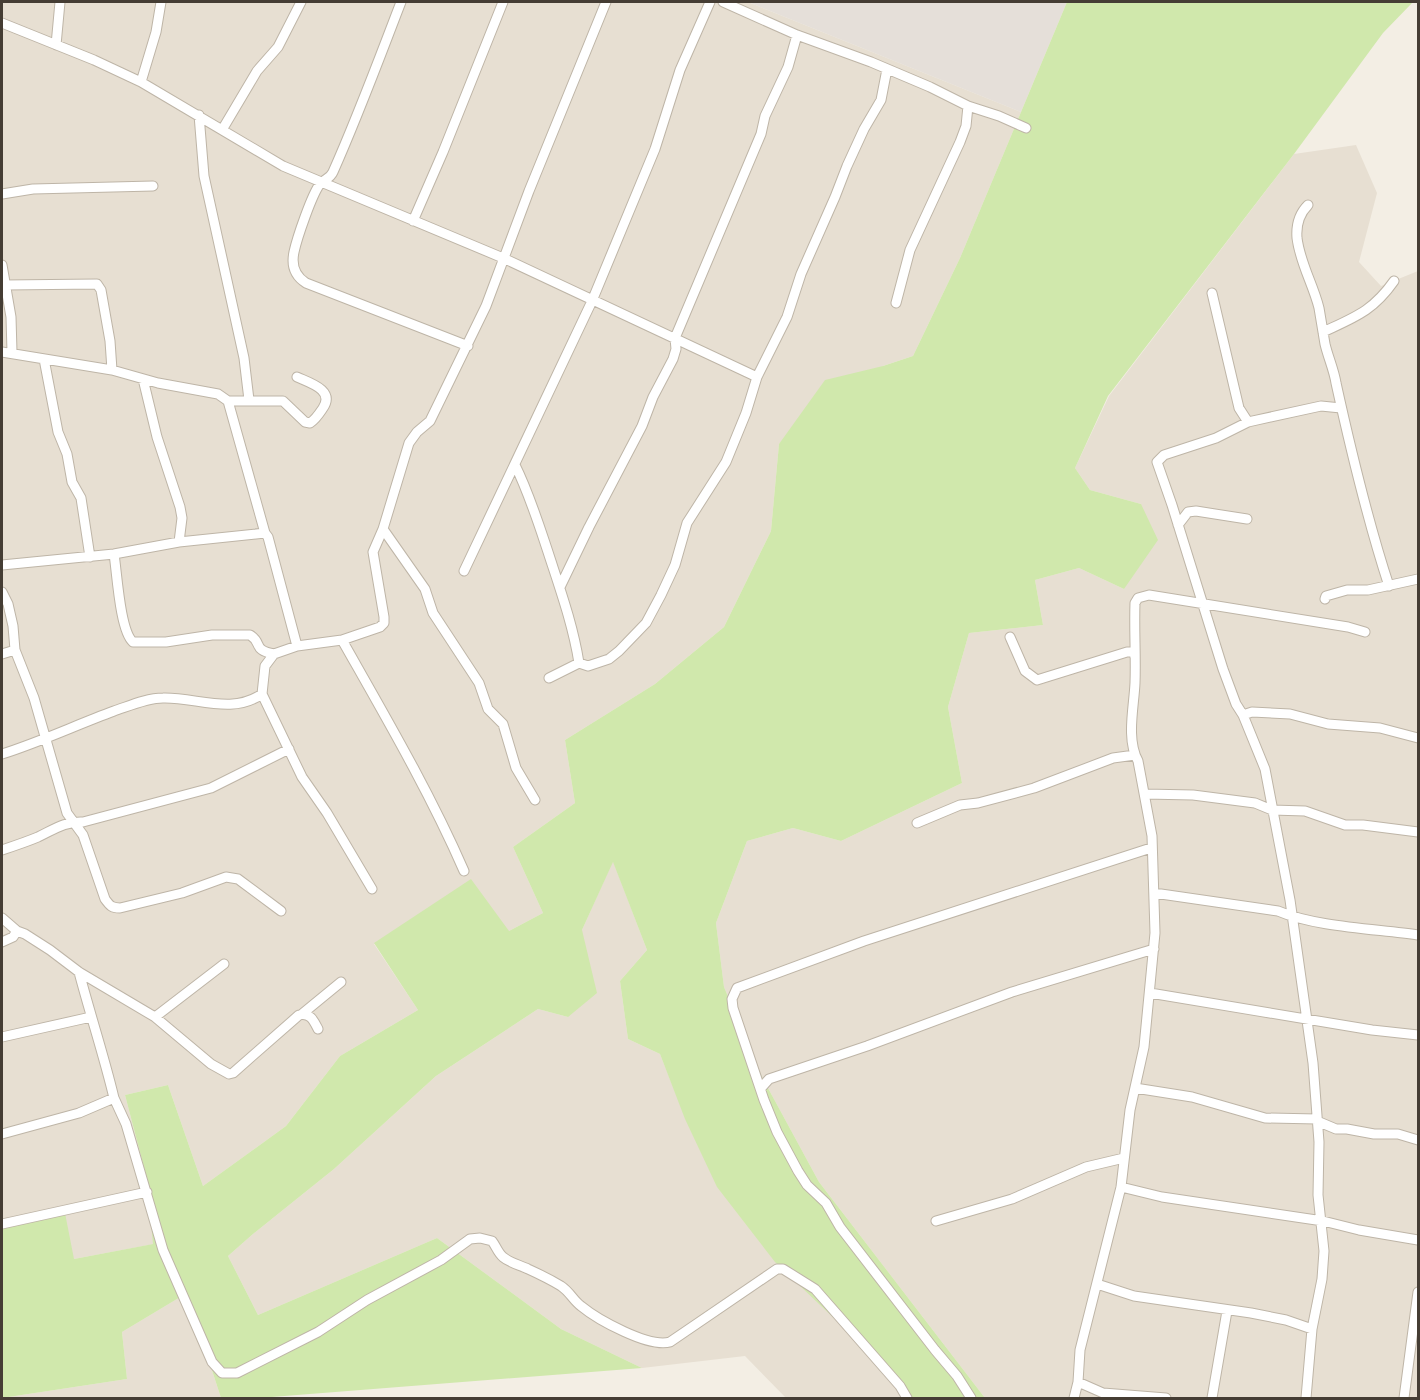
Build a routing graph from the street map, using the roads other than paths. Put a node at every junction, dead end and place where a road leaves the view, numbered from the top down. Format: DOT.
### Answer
graph roads {
  1 [pos="60,2"];
  2 [pos="161,2"];
  3 [pos="301,2"];
  4 [pos="401,2"];
  5 [pos="503,2"];
  6 [pos="606,2"];
  7 [pos="710,2"];
  8 [pos="723,2"];
  9 [pos="2,23"];
  10 [pos="797,35"];
  11 [pos="56,45"];
  12 [pos="887,69"];
  13 [pos="141,82"];
  14 [pos="968,106"];
  15 [pos="199,115"];
  16 [pos="1026,128"];
  17 [pos="222,130"];
  18 [pos="321,183"];
  19 [pos="153,186"];
  20 [pos="2,194"];
  21 [pos="1308,205"];
  22 [pos="413,220"];
  23 [pos="503,258"];
  24 [pos="2,265"];
  25 [pos="1394,281"];
  26 [pos="5,285"];
  27 [pos="1212,293"];
  28 [pos="592,301"];
  29 [pos="896,303"];
  30 [pos="1323,332"];
  31 [pos="675,338"];
  32 [pos="468,346"];
  33 [pos="2,352"];
  34 [pos="12,352"];
  35 [pos="44,359"];
  36 [pos="112,370"];
  37 [pos="297,377"];
  38 [pos="757,377"];
  39 [pos="143,379"];
  40 [pos="158,383"];
  41 [pos="249,400"];
  42 [pos="149,401"];
  43 [pos="228,401"];
  44 [pos="1341,408"];
  45 [pos="1248,422"];
  46 [pos="514,465"];
  47 [pos="1246,519"];
  48 [pos="1178,525"];
  49 [pos="383,529"];
  50 [pos="265,533"];
  51 [pos="179,542"];
  52 [pos="114,554"];
  53 [pos="90,556"];
  54 [pos="2,565"];
  55 [pos="464,572"];
  56 [pos="1419,579"];
  57 [pos="1389,586"];
  58 [pos="560,587"];
  59 [pos="2,594"];
  60 [pos="1325,599"];
  61 [pos="1203,604"];
  62 [pos="1365,632"];
  63 [pos="1010,637"];
  64 [pos="342,640"];
  65 [pos="297,646"];
  66 [pos="15,650"];
  67 [pos="2,654"];
  68 [pos="274,654"];
  69 [pos="1135,657"];
  70 [pos="579,663"];
  71 [pos="549,678"];
  72 [pos="262,694"];
  73 [pos="1243,715"];
  74 [pos="45,737"];
  75 [pos="1419,738"];
  76 [pos="289,749"];
  77 [pos="2,754"];
  78 [pos="1135,755"];
  79 [pos="1145,794"];
  80 [pos="535,800"];
  81 [pos="1272,810"];
  82 [pos="73,822"];
  83 [pos="917,823"];
  84 [pos="1419,832"];
  85 [pos="1151,848"];
  86 [pos="2,850"];
  87 [pos="464,871"];
  88 [pos="372,889"];
  89 [pos="1154,892"];
  90 [pos="281,911"];
  91 [pos="1291,917"];
  92 [pos="2,918"];
  93 [pos="16,931"];
  94 [pos="1419,935"];
  95 [pos="2,942"];
  96 [pos="1154,949"];
  97 [pos="224,964"];
  98 [pos="79,972"];
  99 [pos="341,982"];
  100 [pos="1150,993"];
  101 [pos="302,1014"];
  102 [pos="91,1017"];
  103 [pos="155,1017"];
  104 [pos="1306,1018"];
  105 [pos="318,1029"];
  106 [pos="1419,1035"];
  107 [pos="2,1037"];
  108 [pos="761,1088"];
  109 [pos="1135,1088"];
  110 [pos="114,1098"];
  111 [pos="1317,1120"];
  112 [pos="2,1134"];
  113 [pos="1419,1140"];
  114 [pos="1124,1158"];
  115 [pos="1121,1187"];
  116 [pos="147,1192"];
  117 [pos="936,1221"];
  118 [pos="1323,1221"];
  119 [pos="2,1224"];
  120 [pos="1419,1240"];
  121 [pos="1097,1284"];
  122 [pos="1419,1292"];
  123 [pos="1227,1311"];
  124 [pos="1312,1329"];
  125 [pos="1414,1352"];
  126 [pos="1077,1382"];
  127 [pos="907,1398"];
  128 [pos="971,1398"];
  129 [pos="1074,1398"];
  130 [pos="1166,1398"];
  131 [pos="1212,1398"];
  132 [pos="1306,1398"];
  133 [pos="1404,1398"];
  1 -- 11 [label="street"];
  2 -- 13 [label="street"];
  3 -- 17 [label="street"];
  4 -- 18 [label="street"];
  5 -- 22 [label="street"];
  6 -- 23 [label="street"];
  7 -- 28 [label="street"];
  8 -- 10 [label="street"];
  9 -- 11 [label="street"];
  10 -- 12 [label="street"];
  10 -- 31 [label="street"];
  11 -- 13 [label="street"];
  12 -- 14 [label="street"];
  12 -- 38 [label="street"];
  13 -- 15 [label="street"];
  14 -- 16 [label="street"];
  14 -- 29 [label="street"];
  15 -- 17 [label="street"];
  15 -- 41 [label="street"];
  17 -- 18 [label="street"];
  18 -- 22 [label="street"];
  18 -- 32 [label="street"];
  19 -- 20 [label="street"];
  21 -- 30 [label="street"];
  22 -- 23 [label="street"];
  23 -- 28 [label="street"];
  23 -- 32 [label="street"];
  24 -- 26 [label="street"];
  25 -- 30 [label="street"];
  26 -- 34 [label="street"];
  26 -- 36 [label="street"];
  27 -- 45 [label="street"];
  28 -- 31 [label="street"];
  28 -- 46 [label="street"];
  30 -- 44 [label="street"];
  31 -- 38 [label="street"];
  31 -- 58 [label="street"];
  32 -- 49 [label="street"];
  33 -- 34 [label="street"];
  34 -- 35 [label="street"];
  35 -- 36 [label="street"];
  35 -- 53 [label="street"];
  36 -- 39 [label="street"];
  37 -- 41 [label="street"];
  38 -- 70 [label="street"];
  39 -- 40 [label="street"];
  39 -- 42 [label="street"];
  40 -- 42 [label="street"];
  40 -- 43 [label="street"];
  41 -- 43 [label="street"];
  42 -- 51 [label="street"];
  43 -- 50 [label="street"];
  44 -- 45 [label="street"];
  44 -- 57 [label="street"];
  45 -- 48 [label="street"];
  46 -- 55 [label="street"];
  46 -- 58 [label="street"];
  47 -- 48 [label="street"];
  48 -- 61 [label="street"];
  49 -- 64 [label="street"];
  49 -- 80 [label="street"];
  50 -- 51 [label="street"];
  50 -- 65 [label="street"];
  51 -- 52 [label="street"];
  52 -- 53 [label="street"];
  52 -- 68 [label="street"];
  53 -- 54 [label="street"];
  56 -- 57 [label="street"];
  57 -- 60 [label="street"];
  58 -- 70 [label="street"];
  59 -- 66 [label="street"];
  61 -- 62 [label="street"];
  61 -- 69 [label="street"];
  61 -- 73 [label="street"];
  63 -- 69 [label="street"];
  64 -- 65 [label="street"];
  64 -- 87 [label="street"];
  65 -- 68 [label="street"];
  66 -- 67 [label="street"];
  66 -- 74 [label="street"];
  68 -- 72 [label="street"];
  69 -- 78 [label="street"];
  70 -- 71 [label="street"];
  72 -- 74 [label="street"];
  72 -- 76 [label="street"];
  73 -- 75 [label="street"];
  73 -- 81 [label="street"];
  74 -- 77 [label="street"];
  74 -- 82 [label="street"];
  76 -- 82 [label="street"];
  76 -- 88 [label="street"];
  78 -- 79 [label="street"];
  78 -- 83 [label="street"];
  79 -- 81 [label="street"];
  79 -- 85 [label="street"];
  81 -- 84 [label="street"];
  81 -- 91 [label="street"];
  82 -- 86 [label="street"];
  82 -- 90 [label="street"];
  85 -- 89 [label="street"];
  85 -- 108 [label="street"];
  89 -- 91 [label="street"];
  89 -- 96 [label="street"];
  91 -- 94 [label="street"];
  91 -- 104 [label="street"];
  92 -- 93 [label="street"];
  93 -- 95 [label="street"];
  93 -- 98 [label="street"];
  96 -- 100 [label="street"];
  96 -- 108 [label="street"];
  97 -- 103 [label="street"];
  98 -- 102 [label="street"];
  98 -- 103 [label="street"];
  99 -- 101 [label="street"];
  100 -- 104 [label="street"];
  100 -- 109 [label="street"];
  101 -- 103 [label="street"];
  101 -- 105 [label="street"];
  102 -- 107 [label="street"];
  102 -- 110 [label="street"];
  104 -- 106 [label="street"];
  104 -- 111 [label="street"];
  108 -- 128 [label="street"];
  109 -- 111 [label="street"];
  109 -- 114 [label="street"];
  110 -- 112 [label="street"];
  110 -- 116 [label="street"];
  111 -- 113 [label="street"];
  111 -- 118 [label="street"];
  114 -- 115 [label="street"];
  114 -- 117 [label="street"];
  115 -- 118 [label="street"];
  115 -- 121 [label="street"];
  116 -- 119 [label="street"];
  116 -- 127 [label="street"];
  118 -- 120 [label="street"];
  118 -- 124 [label="street"];
  121 -- 123 [label="street"];
  121 -- 126 [label="street"];
  122 -- 125 [label="street"];
  123 -- 124 [label="street"];
  123 -- 131 [label="street"];
  124 -- 132 [label="street"];
  125 -- 133 [label="street"];
  126 -- 129 [label="street"];
  126 -- 130 [label="street"];
}
